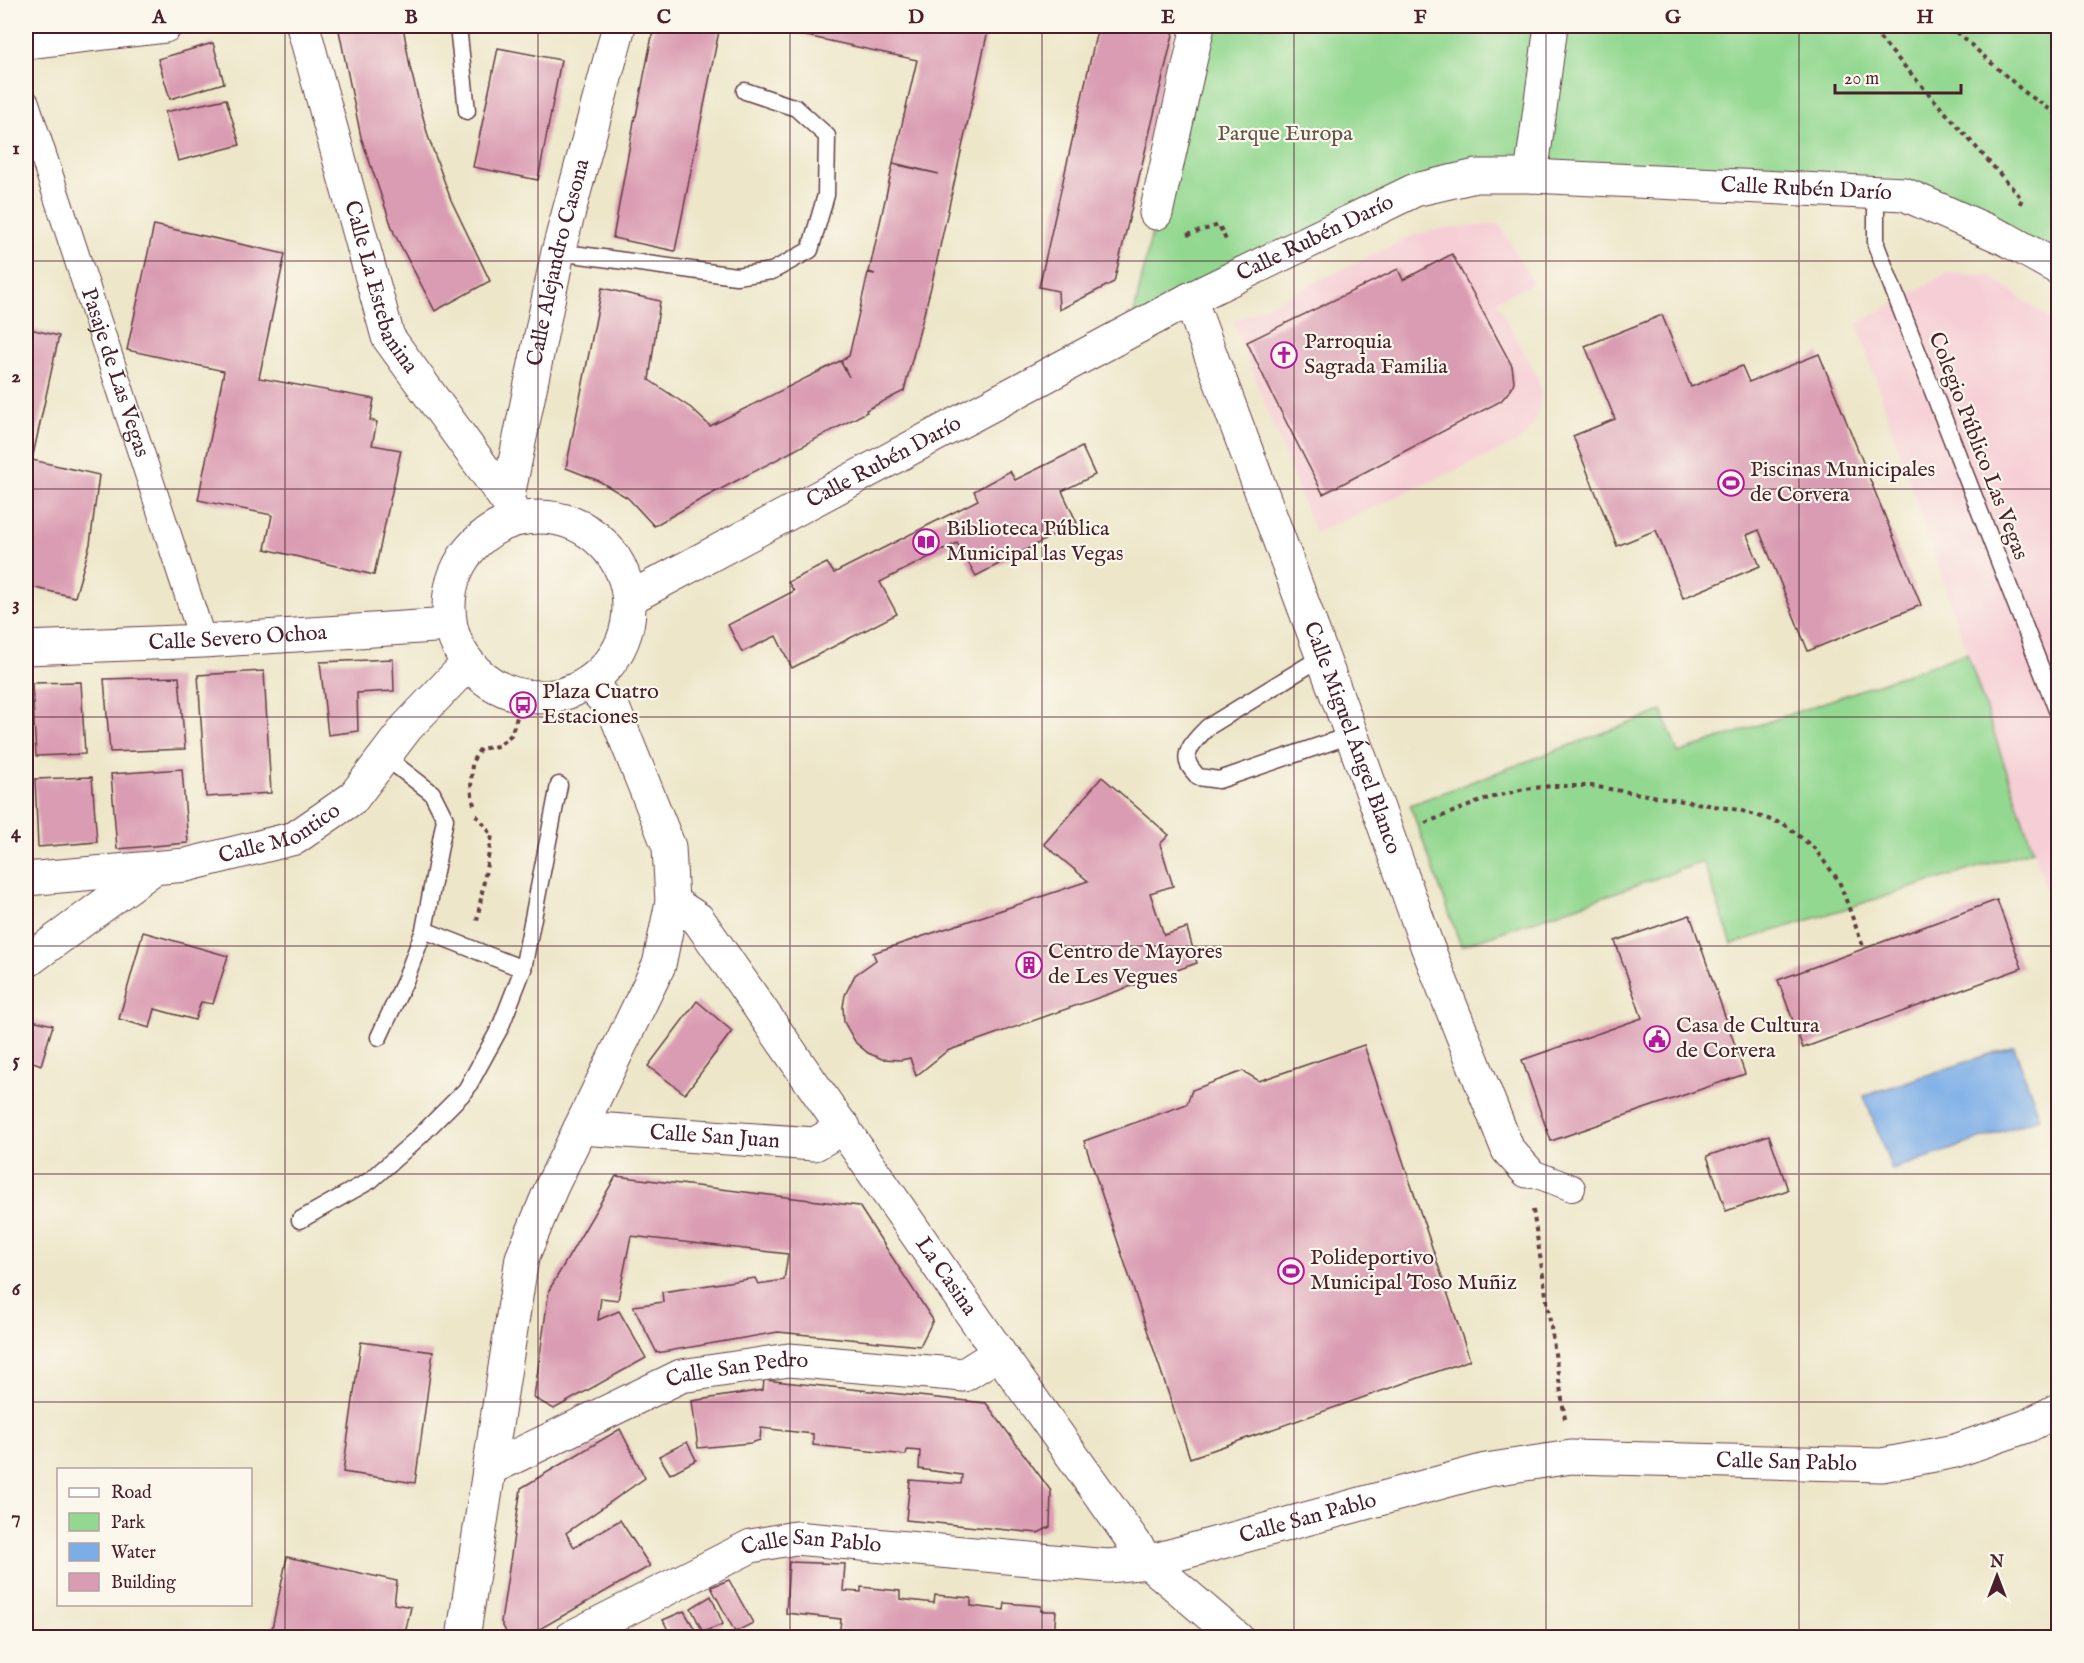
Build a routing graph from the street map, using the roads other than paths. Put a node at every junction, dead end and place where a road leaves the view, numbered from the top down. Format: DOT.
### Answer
graph roads {
  1 [pos="165,26"];
  2 [pos="303,26"];
  3 [pos="458,26"];
  4 [pos="618,26"];
  5 [pos="1198,26"];
  6 [pos="1551,26"];
  7 [pos="26,42"];
  8 [pos="745,91"];
  9 [pos="26,103"];
  10 [pos="466,111"];
  11 [pos="1531,176"];
  12 [pos="1876,193"];
  13 [pos="1156,213"];
  14 [pos="558,252"];
  15 [pos="2058,268"];
  16 [pos="1190,299"];
  17 [pos="512,510"];
  18 [pos="630,598"];
  19 [pos="450,625"];
  20 [pos="203,641"];
  21 [pos="26,648"];
  22 [pos="1322,657"];
  23 [pos="468,663"];
  24 [pos="589,683"];
  25 [pos="2058,710"];
  26 [pos="1351,735"];
  27 [pos="384,756"];
  28 [pos="559,785"];
  29 [pos="154,868"];
  30 [pos="26,879"];
  31 [pos="672,902"];
  32 [pos="424,930"];
  33 [pos="26,962"];
  34 [pos="524,969"];
  35 [pos="379,1037"];
  36 [pos="844,1127"];
  37 [pos="580,1128"];
  38 [pos="1527,1171"];
  39 [pos="1572,1188"];
  40 [pos="300,1220"];
  41 [pos="999,1353"];
  42 [pos="2058,1410"];
  43 [pos="489,1469"];
  44 [pos="1148,1562"];
  45 [pos="463,1638"];
  46 [pos="570,1638"];
  47 [pos="1237,1638"];
  1 -- 7 [label="street"];
  2 -- 17 [label="street, Calle La Estebanina"];
  3 -- 10 [label="lane"];
  4 -- 14 [label="street, Calle Alejandro Casona"];
  5 -- 13 [label="street"];
  6 -- 11 [label="street"];
  8 -- 14 [label="lane"];
  9 -- 20 [label="street, Pasaje de Las Vegas"];
  11 -- 12 [label="street, Calle Rubén Darío"];
  11 -- 16 [label="street, Calle Rubén Darío"];
  12 -- 15 [label="street, Calle Rubén Darío"];
  12 -- 25 [label="lane, Colegio Público Las Vegas"];
  14 -- 17 [label="street, Calle Alejandro Casona"];
  16 -- 18 [label="street, Calle Rubén Darío"];
  16 -- 22 [label="street, Calle Miguel Ángel Blanco"];
  17 -- 18 [label="street"];
  17 -- 19 [label="street"];
  18 -- 24 [label="street"];
  19 -- 20 [label="street, Calle Severo Ochoa"];
  19 -- 23 [label="street"];
  20 -- 21 [label="street, Calle Severo Ochoa"];
  22 -- 26 [label="street, Calle Miguel Ángel Blanco"];
  22 -- 26 [label="lane"];
  23 -- 24 [label="street"];
  23 -- 27 [label="street, Calle Montico"];
  24 -- 31 [label="street"];
  26 -- 38 [label="street, Calle Miguel Ángel Blanco"];
  27 -- 29 [label="street, Calle Montico"];
  27 -- 32 [label="lane"];
  28 -- 34 [label="lane"];
  29 -- 30 [label="street, Calle Montico"];
  29 -- 33 [label="street"];
  31 -- 36 [label="street, La Casina"];
  31 -- 37 [label="street"];
  32 -- 34 [label="lane"];
  32 -- 35 [label="lane"];
  34 -- 40 [label="lane"];
  36 -- 37 [label="street, Calle San Juan"];
  36 -- 41 [label="street, La Casina"];
  37 -- 43 [label="street"];
  38 -- 39 [label="street"];
  41 -- 43 [label="street, Calle San Pedro"];
  41 -- 44 [label="street, La Casina"];
  42 -- 44 [label="street, Calle San Pablo"];
  43 -- 45 [label="street"];
  44 -- 46 [label="street, Calle San Pablo"];
  44 -- 47 [label="street, La Casina"];
}
